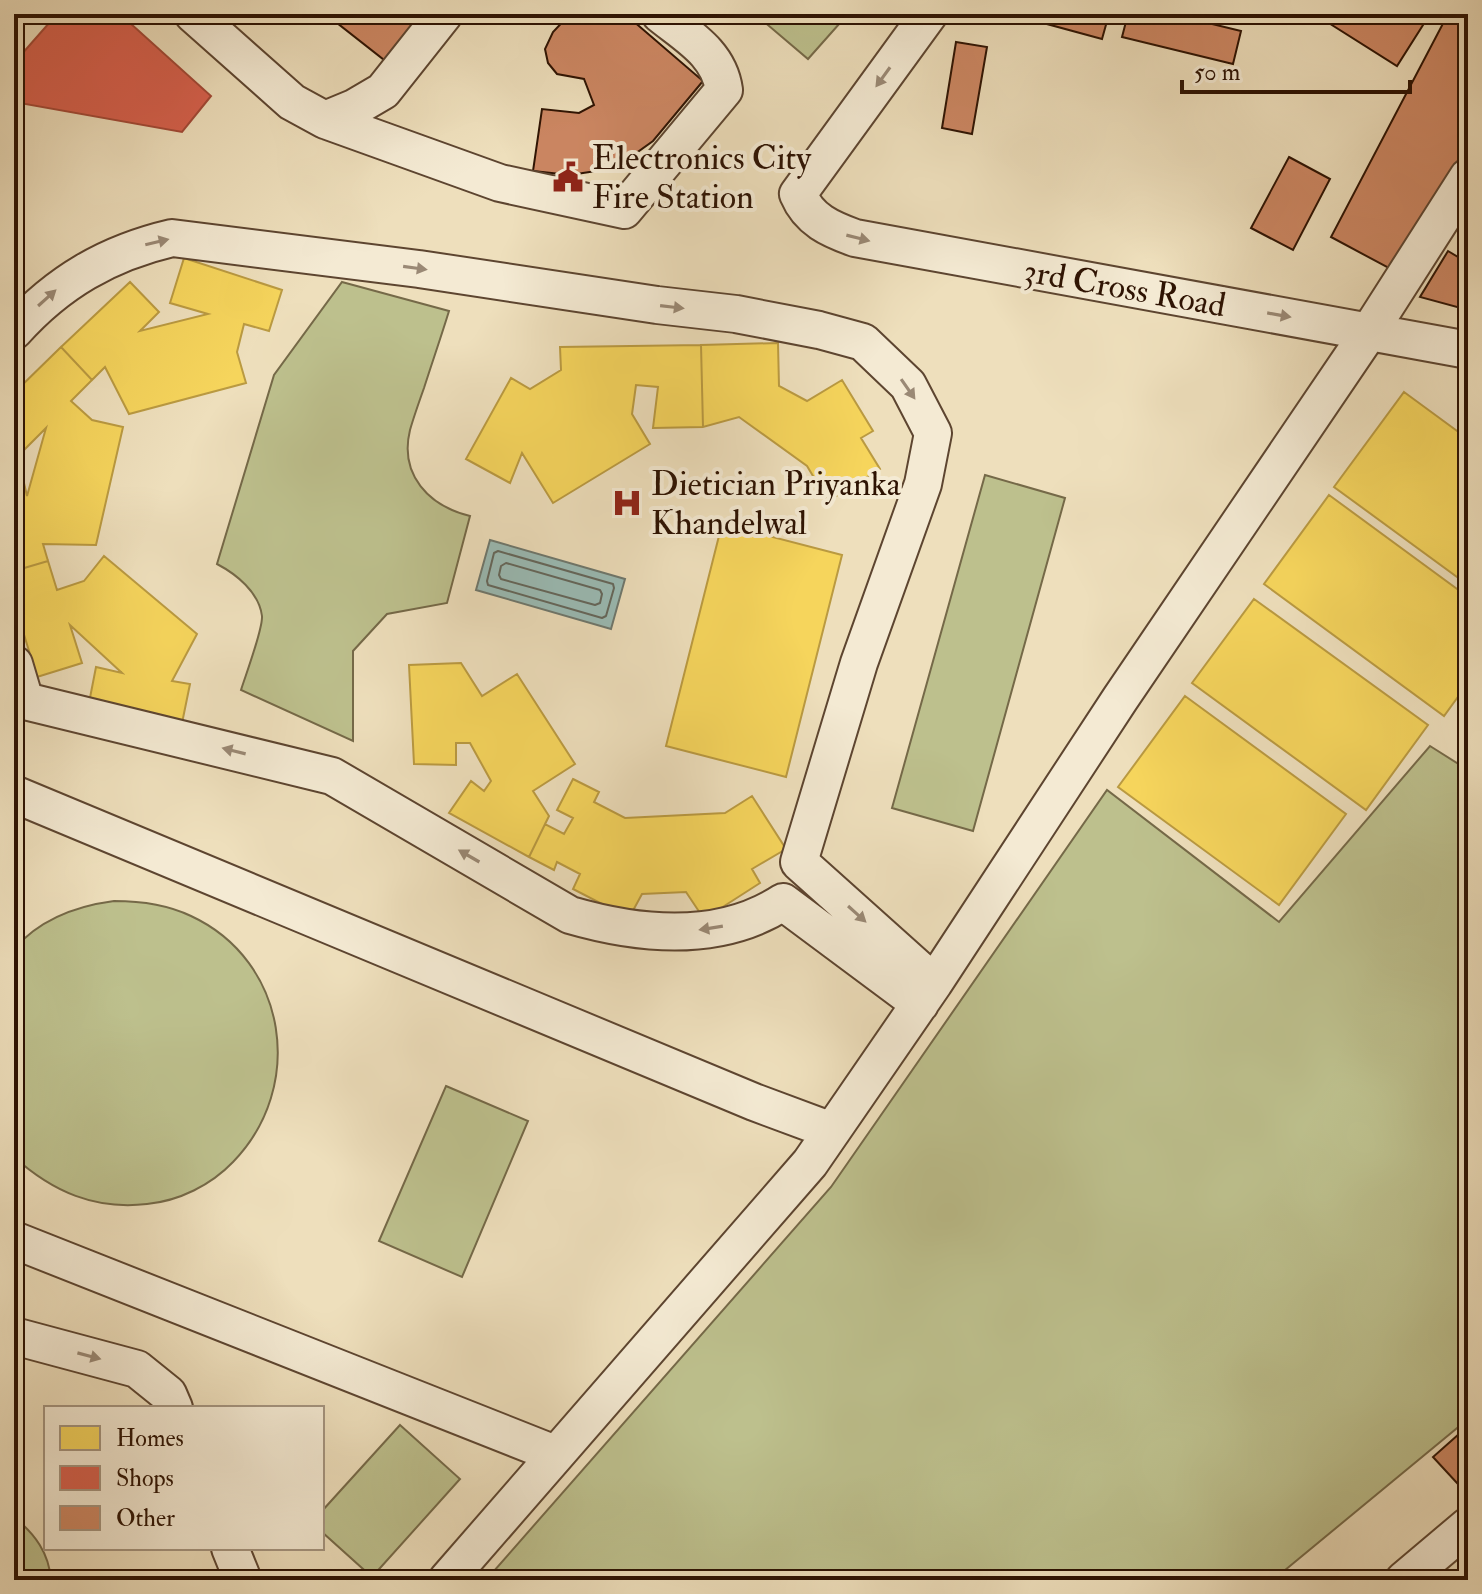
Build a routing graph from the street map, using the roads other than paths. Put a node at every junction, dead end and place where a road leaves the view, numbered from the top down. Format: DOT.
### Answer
graph roads {
  1 [pos="193,14"];
  2 [pos="444,14"];
  3 [pos="660,14"];
  4 [pos="929,14"];
  5 [pos="325,120"];
  6 [pos="1468,177"];
  7 [pos="14,331"];
  8 [pos="1369,332"];
  9 [pos="1468,350"];
  10 [pos="14,664"];
  11 [pos="14,794"];
  12 [pos="927,993"];
  13 [pos="832,1131"];
  14 [pos="14,1240"];
  15 [pos="14,1336"];
  16 [pos="173,1406"];
  17 [pos="555,1454"];
  18 [pos="1468,1526"];
  19 [pos="231,1550"];
  20 [pos="243,1580"];
  21 [pos="447,1580"];
  22 [pos="1404,1580"];
  1 -- 5 [label="street"];
  2 -- 5 [label="street"];
  3 -- 5 [label="street"];
  4 -- 8 [label="street, 3rd Cross Road, one-way"];
  6 -- 8 [label="street"];
  7 -- 12 [label="street, one-way"];
  8 -- 9 [label="street, 3rd Cross Road"];
  8 -- 12 [label="street"];
  12 -- 10 [label="street, one-way"];
  11 -- 13 [label="street"];
  12 -- 13 [label="street"];
  13 -- 17 [label="street"];
  14 -- 17 [label="street"];
  15 -- 16 [label="street, one-way"];
  17 -- 21 [label="street"];
  18 -- 22 [label="street"];
  19 -- 20 [label="street"];
}
